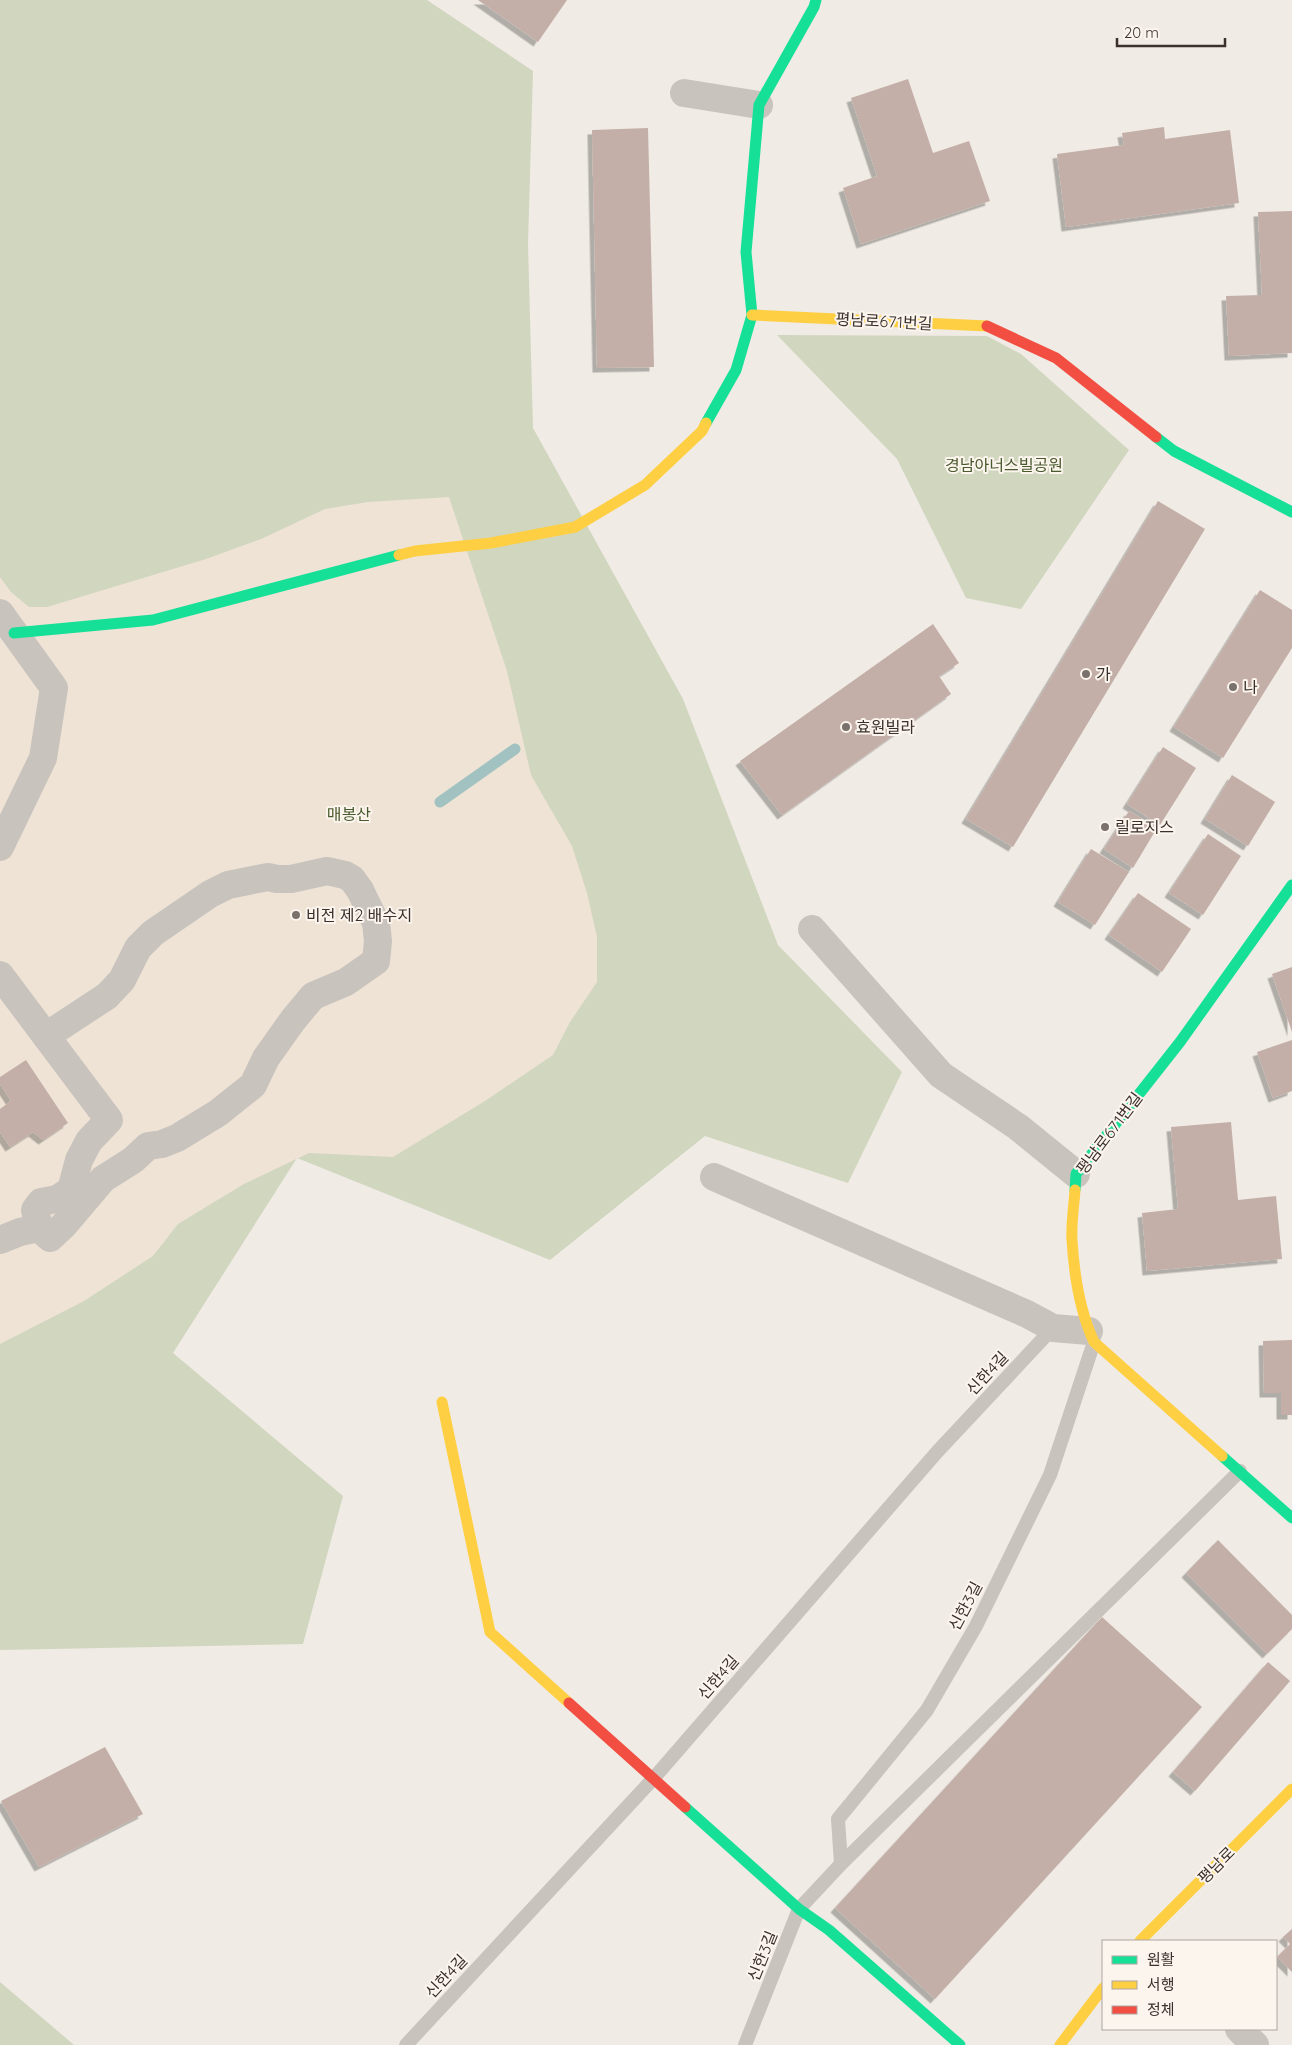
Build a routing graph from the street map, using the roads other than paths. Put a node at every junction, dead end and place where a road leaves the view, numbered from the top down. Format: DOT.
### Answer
graph roads {
  1 [pos="816,0"];
  2 [pos="684,93"];
  3 [pos="759,105"];
  4 [pos="752,315"];
  5 [pos="1292,512"];
  6 [pos="7,623"];
  7 [pos="0,846"];
  8 [pos="1292,885"];
  9 [pos="812,929"];
  10 [pos="0,975"];
  11 [pos="46,1036"];
  12 [pos="1076,1174"];
  13 [pos="714,1177"];
  14 [pos="39,1228"];
  15 [pos="0,1240"];
  16 [pos="1054,1328"];
  17 [pos="1091,1336"];
  18 [pos="442,1402"];
  19 [pos="1240,1471"];
  20 [pos="1292,1518"];
  21 [pos="652,1779"];
  22 [pos="1292,1789"];
  23 [pos="841,1864"];
  24 [pos="799,1909"];
  25 [pos="1143,1940"];
  26 [pos="1102,1989"];
  27 [pos="1240,2030"];
  28 [pos="406,2045"];
  29 [pos="745,2045"];
  30 [pos="960,2045"];
  31 [pos="1060,2045"];
  32 [pos="1255,2045"];
  1 -- 3 [label="street"];
  2 -- 3 [label="street"];
  3 -- 4 [label="street"];
  4 -- 5 [label="street, 평남로671번길"];
  4 -- 6 [label="street"];
  6 -- 7 [label="street"];
  8 -- 12 [label="street, 평남로671번길"];
  9 -- 12 [label="street"];
  10 -- 11 [label="street"];
  11 -- 14 [label="street"];
  11 -- 14 [label="street"];
  12 -- 17 [label="street, 평남로671번길"];
  13 -- 16 [label="street"];
  14 -- 15 [label="street"];
  16 -- 17 [label="street"];
  16 -- 21 [label="lane, 신한4길"];
  17 -- 19 [label="street"];
  17 -- 23 [label="lane, 신한3길"];
  18 -- 21 [label="street"];
  19 -- 20 [label="street"];
  19 -- 23 [label="lane, 신한3길"];
  21 -- 24 [label="street"];
  21 -- 28 [label="lane, 신한4길"];
  22 -- 25 [label="street, 평남로"];
  23 -- 24 [label="lane, 신한3길"];
  24 -- 29 [label="lane, 신한3길"];
  24 -- 30 [label="street"];
  26 -- 31 [label="street"];
  27 -- 32 [label="street"];
}
